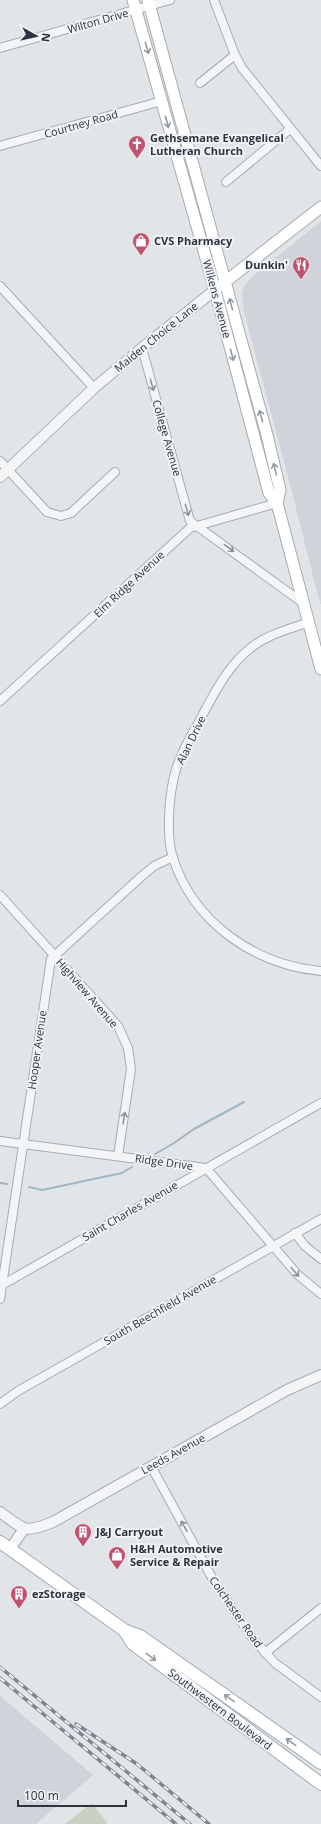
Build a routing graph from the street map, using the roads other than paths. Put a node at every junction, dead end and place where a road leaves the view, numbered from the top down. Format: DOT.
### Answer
graph roads {
  1 [pos="170,0"];
  2 [pos="214,0"];
  3 [pos="149,3"];
  4 [pos="135,5"];
  5 [pos="0,48"];
  6 [pos="235,55"];
  7 [pos="200,83"];
  8 [pos="162,101"];
  9 [pos="290,129"];
  10 [pos="173,143"];
  11 [pos="0,146"];
  12 [pos="321,166"];
  13 [pos="226,182"];
  14 [pos="321,207"];
  15 [pos="225,282"];
  16 [pos="0,286"];
  17 [pos="215,290"];
  18 [pos="142,348"];
  19 [pos="94,388"];
  20 [pos="0,461"];
  21 [pos="8,469"];
  22 [pos="115,472"];
  23 [pos="0,477"];
  24 [pos="277,503"];
  25 [pos="198,525"];
  26 [pos="303,603"];
  27 [pos="309,622"];
  28 [pos="321,669"];
  29 [pos="0,701"];
  30 [pos="173,857"];
  31 [pos="0,895"];
  32 [pos="55,955"];
  33 [pos="321,971"];
  34 [pos="321,1103"];
  35 [pos="0,1141"];
  36 [pos="23,1144"];
  37 [pos="118,1156"];
  38 [pos="206,1168"];
  39 [pos="321,1219"];
  40 [pos="295,1233"];
  41 [pos="273,1246"];
  42 [pos="321,1259"];
  43 [pos="2,1268"];
  44 [pos="2,1285"];
  45 [pos="321,1294"];
  46 [pos="0,1299"];
  47 [pos="321,1375"];
  48 [pos="0,1404"];
  49 [pos="151,1466"];
  50 [pos="0,1512"];
  51 [pos="24,1529"];
  52 [pos="0,1542"];
  53 [pos="10,1549"];
  54 [pos="321,1608"];
  55 [pos="124,1630"];
  56 [pos="265,1653"];
  57 [pos="321,1697"];
  58 [pos="321,1764"];
  59 [pos="321,1784"];
  1 -- 3 [label="street, Wilton Drive"];
  2 -- 6 [label="street"];
  3 -- 4 [label="street, Wilton Drive"];
  3 -- 15 [label="main road, Wilkens Avenue"];
  4 -- 5 [label="street, Wilton Drive"];
  4 -- 8 [label="main road, Wilkens Avenue, one-way"];
  6 -- 7 [label="street"];
  6 -- 9 [label="street"];
  8 -- 10 [label="main road, Wilkens Avenue, one-way"];
  8 -- 11 [label="street, Courtney Road"];
  9 -- 12 [label="street"];
  9 -- 13 [label="street"];
  10 -- 15 [label="main road"];
  10 -- 17 [label="main road, Wilkens Avenue"];
  14 -- 15 [label="main road, Maiden Choice Lane"];
  15 -- 17 [label="street, Maiden Choice Lane"];
  24 -- 15 [label="main road, Wilkens Avenue, one-way"];
  16 -- 19 [label="street"];
  17 -- 18 [label="street, Maiden Choice Lane"];
  17 -- 24 [label="main road, Wilkens Avenue, one-way"];
  18 -- 19 [label="street, Maiden Choice Lane"];
  18 -- 25 [label="street, College Avenue, one-way"];
  19 -- 21 [label="street, Maiden Choice Lane"];
  20 -- 21 [label="street"];
  21 -- 22 [label="street"];
  21 -- 23 [label="street, Maiden Choice Lane"];
  24 -- 25 [label="street, Elm Ridge Avenue"];
  24 -- 26 [label="main road, Wilkens Avenue"];
  25 -- 26 [label="street, College Avenue, one-way"];
  25 -- 29 [label="street, Elm Ridge Avenue"];
  26 -- 27 [label="main road, Wilkens Avenue"];
  27 -- 28 [label="main road, Wilkens Avenue"];
  27 -- 30 [label="street, Alan Drive"];
  30 -- 32 [label="street, Hooper Avenue"];
  30 -- 33 [label="street, Alan Drive"];
  31 -- 32 [label="street, Highview Avenue"];
  32 -- 36 [label="street, Hooper Avenue"];
  37 -- 32 [label="street, Highview Avenue, one-way"];
  34 -- 38 [label="street, Saint Charles Avenue"];
  35 -- 36 [label="street, Ridge Drive"];
  36 -- 37 [label="street, Ridge Drive"];
  36 -- 43 [label="street, Hooper Avenue"];
  37 -- 38 [label="street, Ridge Drive"];
  38 -- 41 [label="street, Ridge Drive"];
  38 -- 44 [label="street, Saint Charles Avenue"];
  39 -- 40 [label="street, South Beechfield Avenue"];
  40 -- 41 [label="street, South Beechfield Avenue"];
  40 -- 42 [label="street"];
  41 -- 45 [label="street, Ridge Drive, one-way"];
  41 -- 48 [label="street, South Beechfield Avenue"];
  43 -- 44 [label="street, Hooper Avenue"];
  44 -- 46 [label="street, Hooper Avenue"];
  47 -- 49 [label="street, Leeds Avenue"];
  49 -- 51 [label="street, Leeds Avenue"];
  56 -- 49 [label="street, Colchester Road, one-way"];
  50 -- 51 [label="street"];
  51 -- 53 [label="street"];
  52 -- 53 [label="main road, Southwestern Boulevard"];
  53 -- 55 [label="main road, Southwestern Boulevard"];
  54 -- 56 [label="street"];
  58 -- 55 [label="main road, Southwestern Boulevard, one-way"];
  55 -- 59 [label="main road, Southwestern Boulevard, one-way"];
  56 -- 57 [label="street, Colchester Road"];
}
